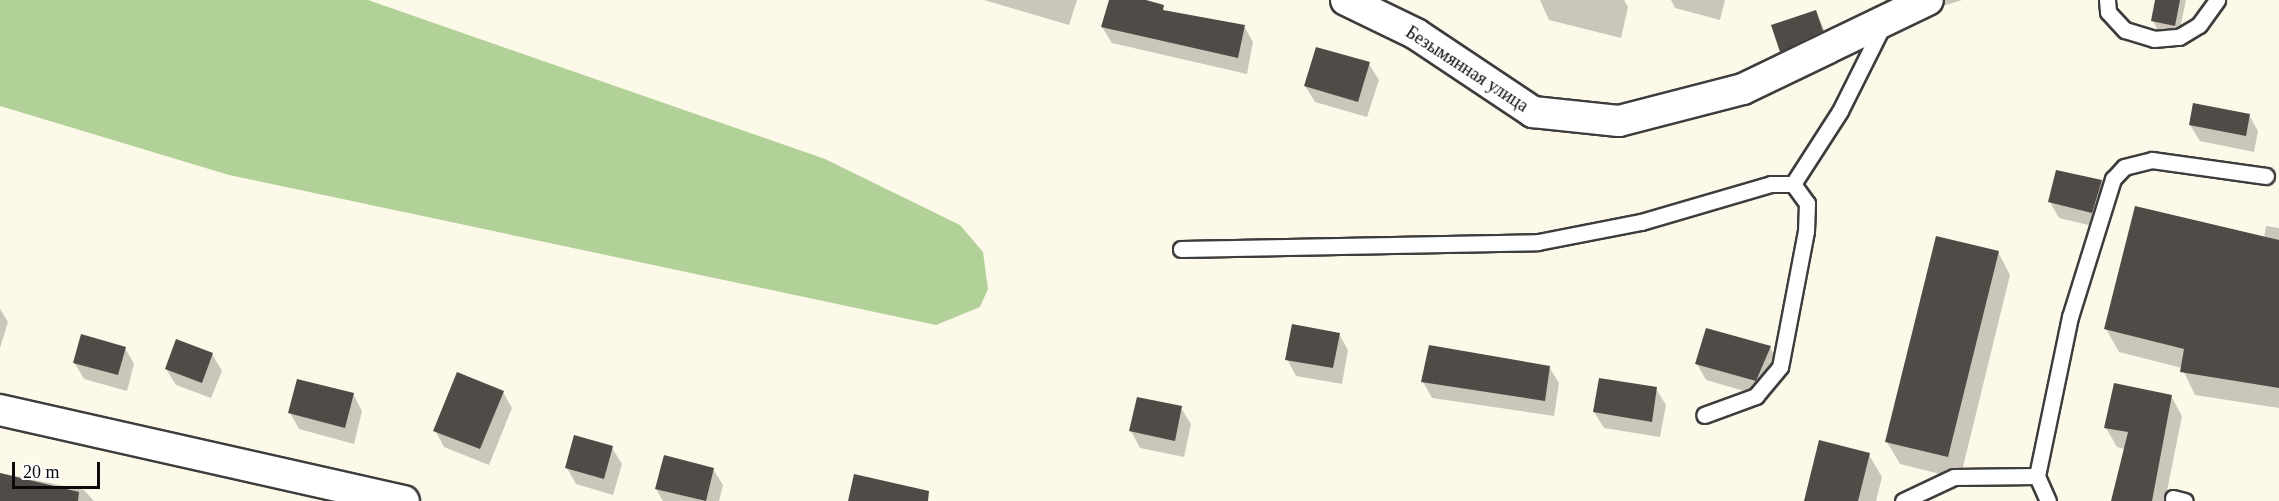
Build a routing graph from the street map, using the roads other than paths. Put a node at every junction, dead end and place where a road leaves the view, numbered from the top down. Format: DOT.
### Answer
graph roads {
  1 [pos="1346,0"];
  2 [pos="1928,0"];
  3 [pos="2107,0"];
  4 [pos="2217,0"];
  5 [pos="1886,20"];
  6 [pos="2266,177"];
  7 [pos="1793,184"];
  8 [pos="1181,249"];
  9 [pos="0,410"];
  10 [pos="1704,415"];
  11 [pos="2037,476"];
  12 [pos="404,501"];
  13 [pos="1903,501"];
  14 [pos="2048,501"];
  1 -- 5 [label="street, Безымянная улица"];
  2 -- 5 [label="street, Безымянная улица"];
  3 -- 4 [label="lane"];
  5 -- 7 [label="lane"];
  6 -- 11 [label="lane"];
  7 -- 8 [label="lane"];
  7 -- 10 [label="lane"];
  9 -- 12 [label="street"];
  11 -- 13 [label="lane"];
  11 -- 14 [label="lane"];
}
